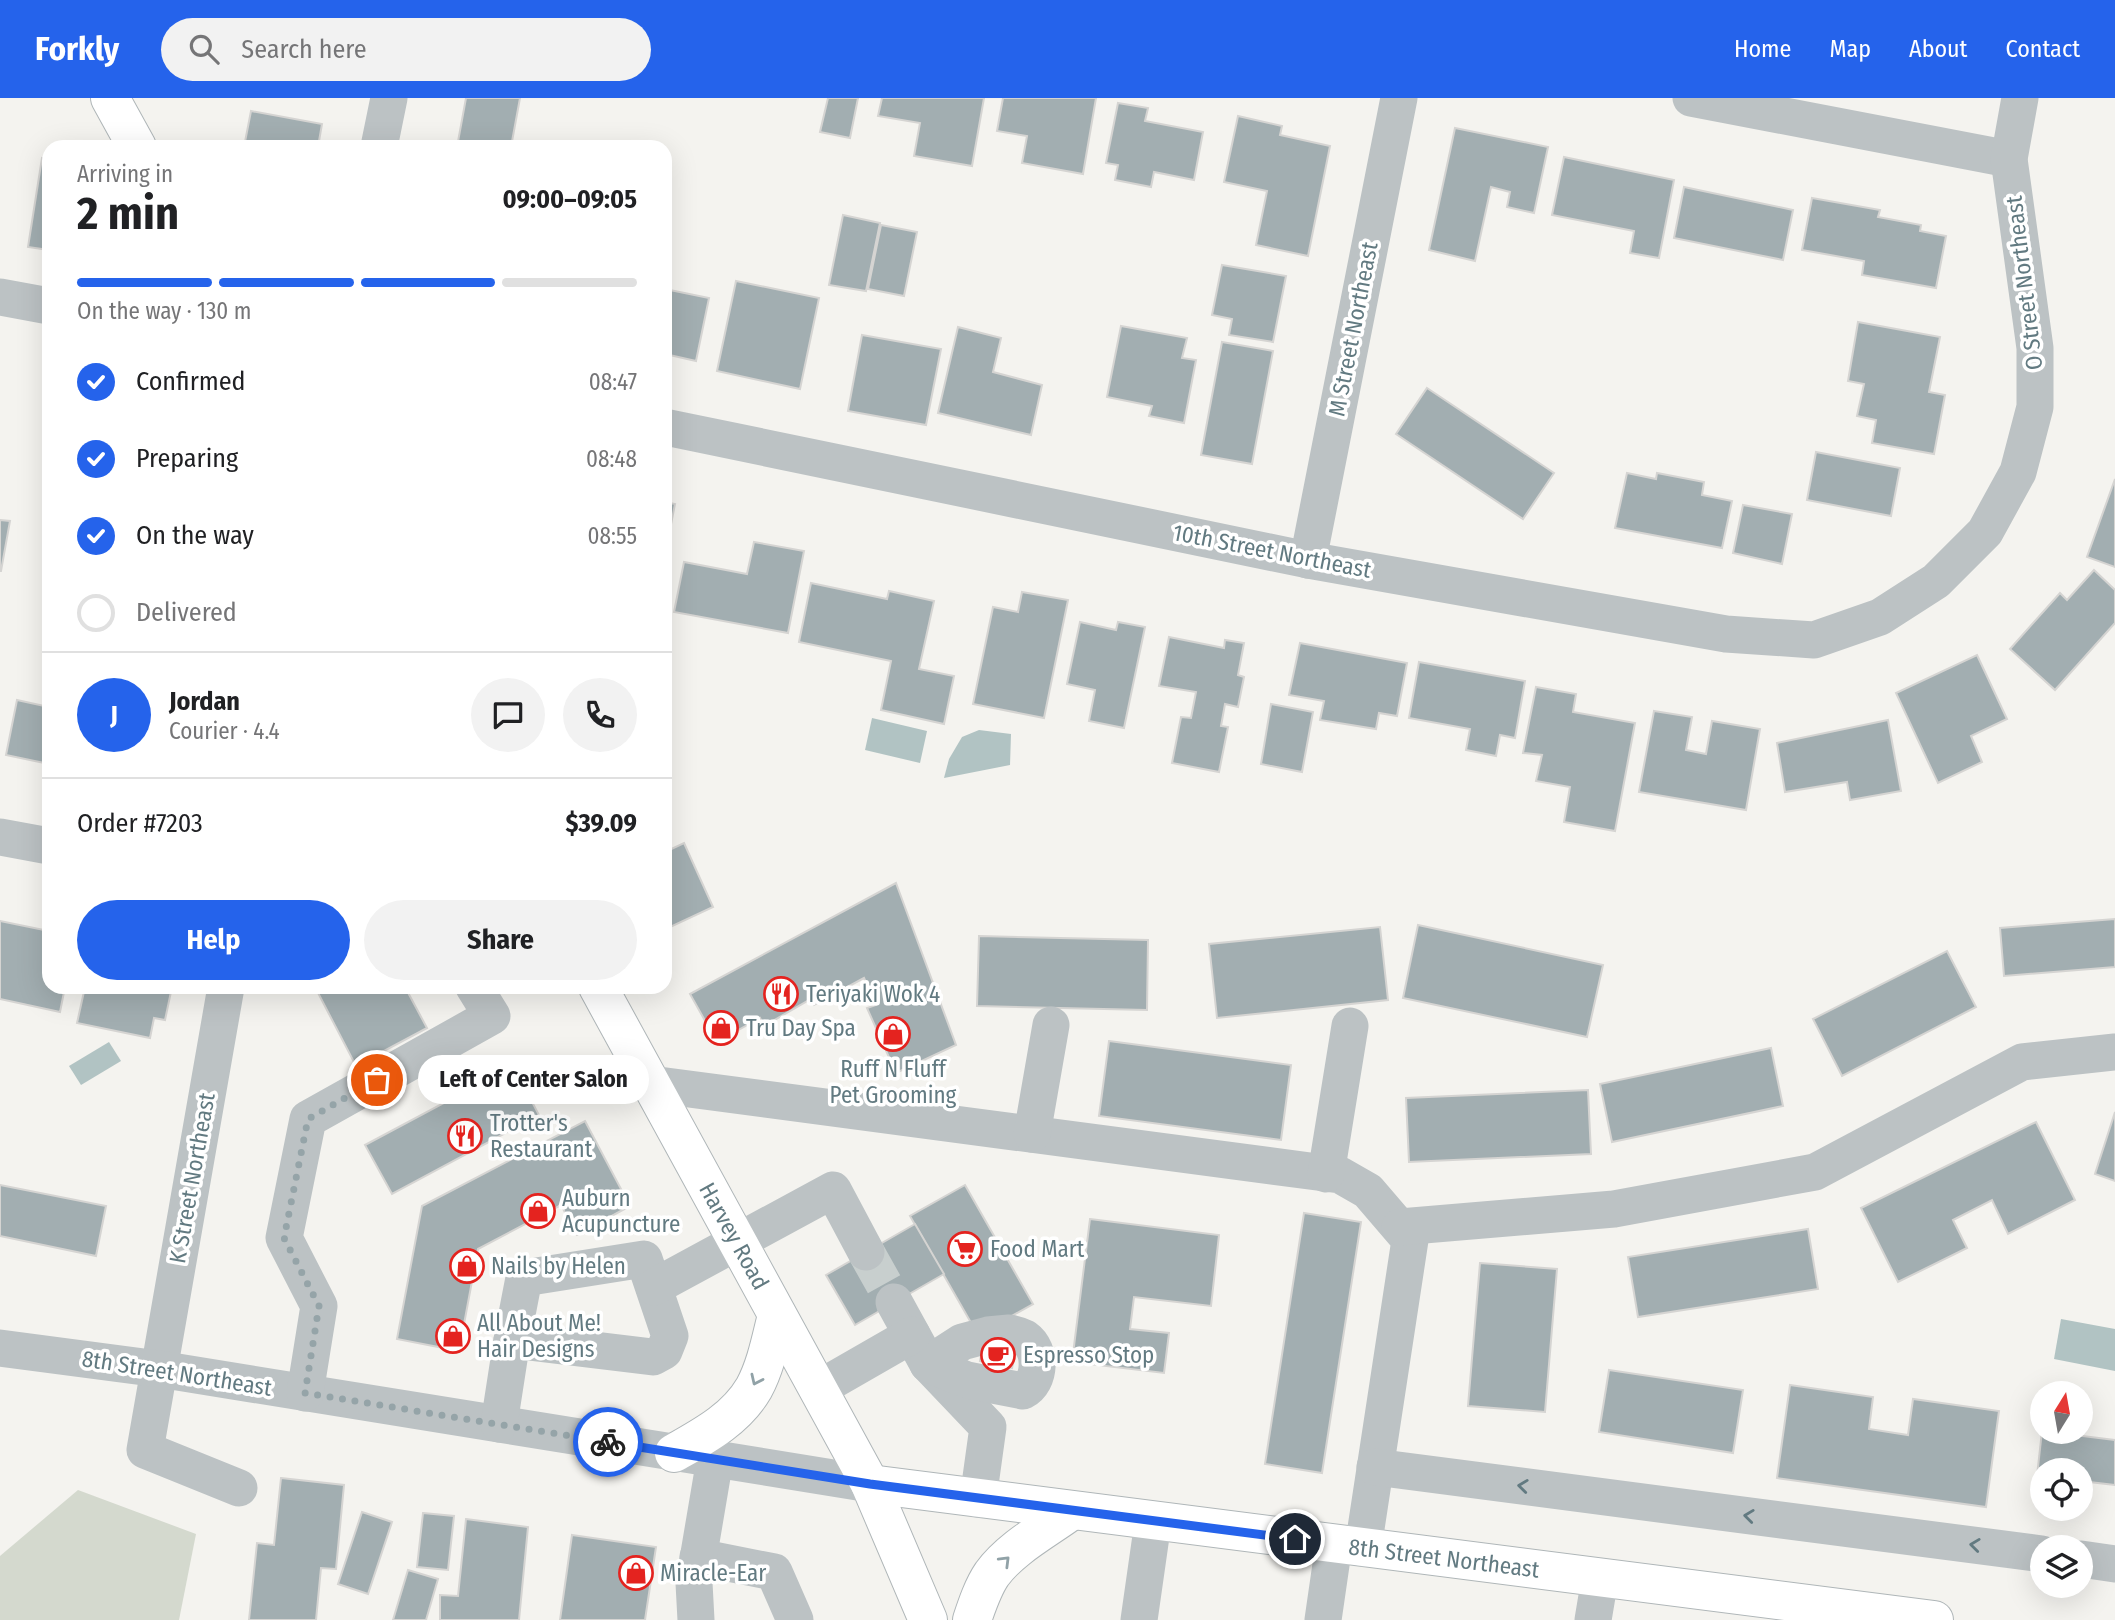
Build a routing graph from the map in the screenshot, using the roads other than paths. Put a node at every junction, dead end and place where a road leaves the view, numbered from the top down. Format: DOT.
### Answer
graph roads {
  1 [pos="110,98"];
  2 [pos="388,98"];
  3 [pos="1399,98"];
  4 [pos="1691,98"];
  5 [pos="2020,98"];
  6 [pos="133,140"];
  7 [pos="380,140"];
  8 [pos="2009,159"];
  9 [pos="0,297"];
  10 [pos="42,305"];
  11 [pos="672,428"];
  12 [pos="1308,560"];
  13 [pos="1880,617"];
  14 [pos="0,837"];
  15 [pos="42,845"];
  16 [pos="225,994"];
  17 [pos="478,994"];
  18 [pos="602,994"];
  19 [pos="1051,1025"];
  20 [pos="1350,1026"];
  21 [pos="2115,1052"];
  22 [pos="651,1084"];
  23 [pos="1032,1134"];
  24 [pos="1326,1174"];
  25 [pos="1400,1227"];
  26 [pos="737,1241"];
  27 [pos="866,1252"];
  28 [pos="654,1287"];
  29 [pos="894,1303"];
  30 [pos="777,1315"];
  31 [pos="512,1340"];
  32 [pos="0,1348"];
  33 [pos="920,1350"];
  34 [pos="159,1369"];
  35 [pos="818,1389"];
  36 [pos="305,1393"];
  37 [pos="499,1424"];
  38 [pos="674,1453"];
  39 [pos="715,1459"];
  40 [pos="1375,1467"];
  41 [pos="870,1484"];
  42 [pos="239,1488"];
  43 [pos="978,1499"];
  44 [pos="1071,1511"];
  45 [pos="1153,1522"];
  46 [pos="1348,1546"];
  47 [pos="2030,1552"];
  48 [pos="698,1557"];
  49 [pos="2093,1561"];
  50 [pos="2115,1564"];
  51 [pos="1600,1578"];
  52 [pos="1886,1617"];
  53 [pos="696,1620"];
  54 [pos="796,1620"];
  55 [pos="929,1620"];
  56 [pos="972,1620"];
  57 [pos="1139,1620"];
  58 [pos="1323,1620"];
  59 [pos="1593,1620"];
  60 [pos="1934,1620"];
  1 -- 6 [label="main road"];
  2 -- 7 [label="street"];
  3 -- 12 [label="street, M Street Northeast"];
  4 -- 8 [label="street"];
  5 -- 8 [label="street, O Street Northeast"];
  8 -- 13 [label="street, O Street Northeast"];
  9 -- 10 [label="street"];
  11 -- 12 [label="street, 10th Street Northeast"];
  12 -- 13 [label="street, 10th Street Northeast"];
  14 -- 15 [label="street"];
  16 -- 34 [label="street, K Street Northeast"];
  17 -- 36 [label="street"];
  18 -- 22 [label="main road, Harvey Road"];
  19 -- 23 [label="street"];
  20 -- 24 [label="street"];
  21 -- 25 [label="street"];
  22 -- 23 [label="street"];
  22 -- 26 [label="main road, Harvey Road"];
  23 -- 24 [label="street"];
  24 -- 25 [label="street"];
  25 -- 40 [label="street"];
  26 -- 27 [label="street"];
  26 -- 28 [label="street"];
  26 -- 30 [label="main road, Harvey Road"];
  28 -- 31 [label="street"];
  28 -- 31 [label="street"];
  29 -- 33 [label="street"];
  30 -- 35 [label="main road, Harvey Road"];
  30 -- 38 [label="main road, one-way"];
  31 -- 37 [label="street"];
  32 -- 34 [label="street, 8th Street Northeast"];
  33 -- 35 [label="street"];
  33 -- 43 [label="street"];
  34 -- 36 [label="street, 8th Street Northeast"];
  34 -- 42 [label="street, K Street Northeast"];
  35 -- 41 [label="main road, Harvey Road"];
  36 -- 37 [label="street, 8th Street Northeast"];
  37 -- 38 [label="street, 8th Street Northeast"];
  38 -- 39 [label="street, 8th Street Northeast"];
  39 -- 41 [label="street, 8th Street Northeast"];
  39 -- 48 [label="street"];
  40 -- 46 [label="street"];
  47 -- 40 [label="street, one-way"];
  41 -- 43 [label="main road, 8th Street Northeast"];
  41 -- 55 [label="main road"];
  43 -- 44 [label="main road, 8th Street Northeast"];
  44 -- 45 [label="main road, 8th Street Northeast"];
  56 -- 44 [label="main road, one-way"];
  45 -- 46 [label="main road, 8th Street Northeast"];
  45 -- 57 [label="street"];
  46 -- 51 [label="main road, 8th Street Northeast"];
  46 -- 58 [label="street"];
  48 -- 53 [label="street"];
  48 -- 54 [label="street"];
  49 -- 50 [label="street"];
  51 -- 52 [label="main road, 8th Street Northeast"];
  51 -- 59 [label="street"];
  52 -- 60 [label="main road, 8th Street Northeast"];
}
